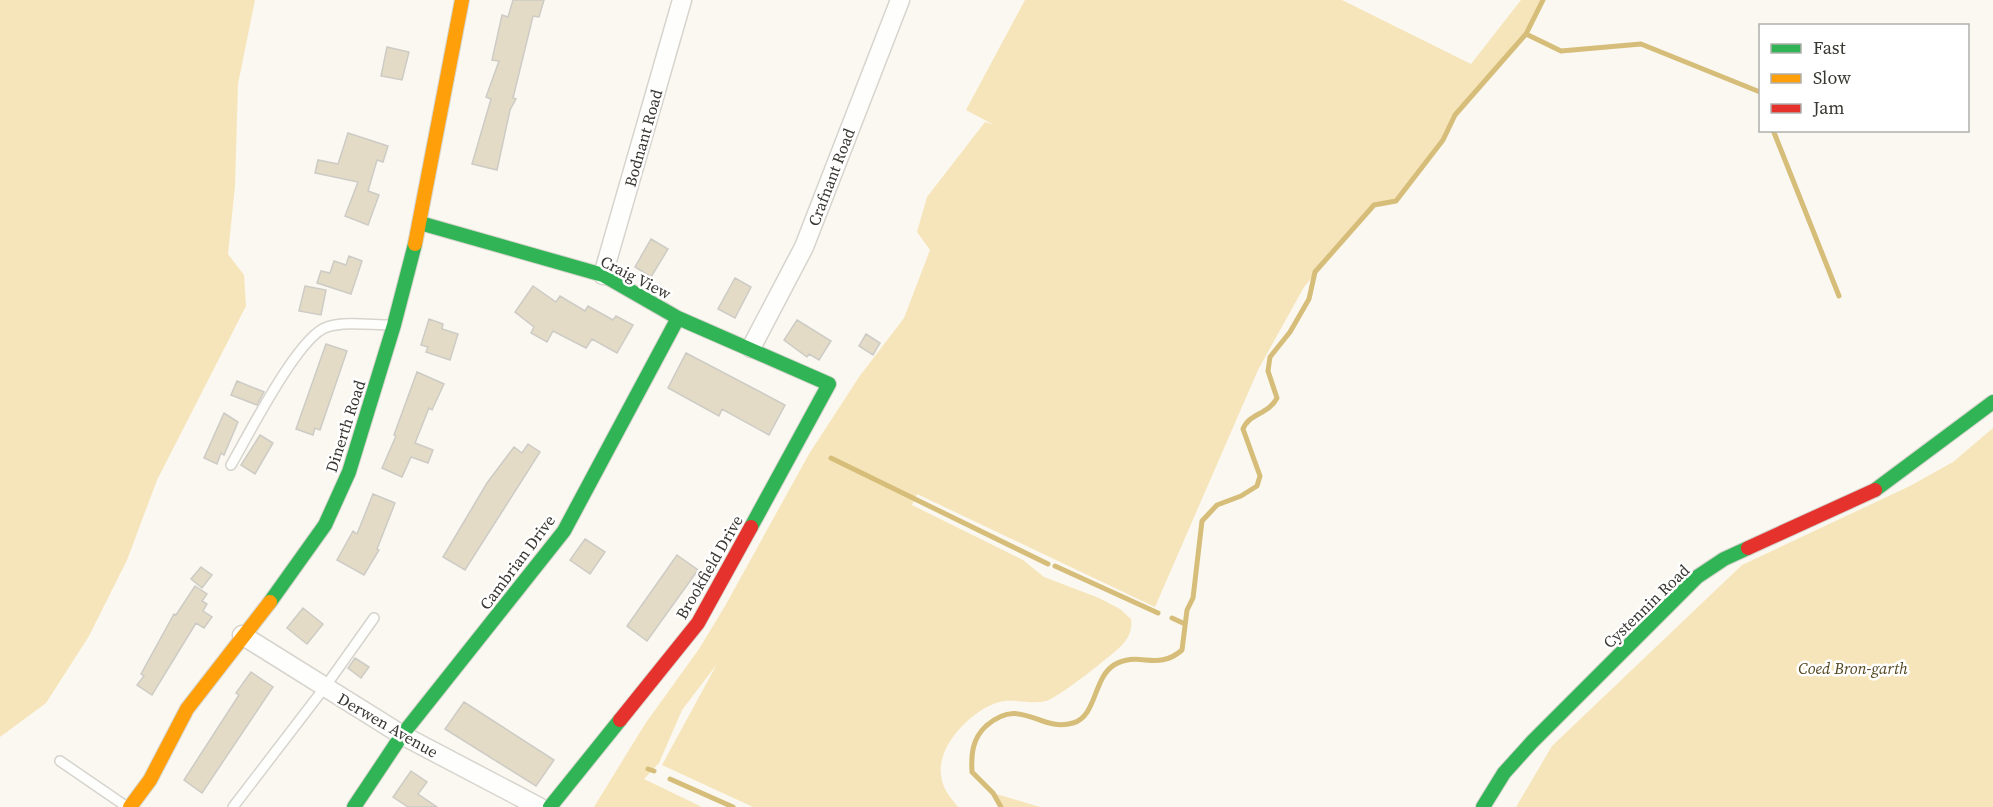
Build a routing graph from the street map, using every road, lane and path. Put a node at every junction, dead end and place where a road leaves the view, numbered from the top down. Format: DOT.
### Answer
graph roads {
  1 [pos="462,0"];
  2 [pos="682,0"];
  3 [pos="900,0"];
  4 [pos="420,223"];
  5 [pos="603,275"];
  6 [pos="678,318"];
  7 [pos="394,325"];
  8 [pos="751,348"];
  9 [pos="829,384"];
  10 [pos="1993,402"];
  11 [pos="231,465"];
  12 [pos="374,618"];
  13 [pos="242,635"];
  14 [pos="325,687"];
  15 [pos="402,735"];
  16 [pos="60,761"];
  17 [pos="129,807"];
  18 [pos="233,807"];
  19 [pos="354,807"];
  20 [pos="539,807"];
  21 [pos="550,807"];
  22 [pos="1483,807"];
  1 -- 4 [label="street, Dinerth Road"];
  2 -- 5 [label="street, Bodnant Road"];
  3 -- 8 [label="street, Crafnant Road"];
  4 -- 5 [label="street, Craig View"];
  4 -- 7 [label="street, Dinerth Road"];
  5 -- 6 [label="street, Craig View"];
  6 -- 8 [label="street, Craig View"];
  6 -- 15 [label="street, Cambrian Drive"];
  7 -- 11 [label="lane"];
  7 -- 13 [label="street, Dinerth Road"];
  8 -- 9 [label="street, Craig View"];
  9 -- 21 [label="street, Brookfield Drive"];
  10 -- 22 [label="street, Cystennin Road"];
  12 -- 14 [label="lane"];
  13 -- 14 [label="street, Derwen Avenue"];
  13 -- 17 [label="street, Dinerth Road"];
  14 -- 15 [label="street, Derwen Avenue"];
  14 -- 18 [label="lane"];
  15 -- 19 [label="street, Cambrian Drive"];
  15 -- 20 [label="street, Derwen Avenue"];
  16 -- 17 [label="lane"];
}
